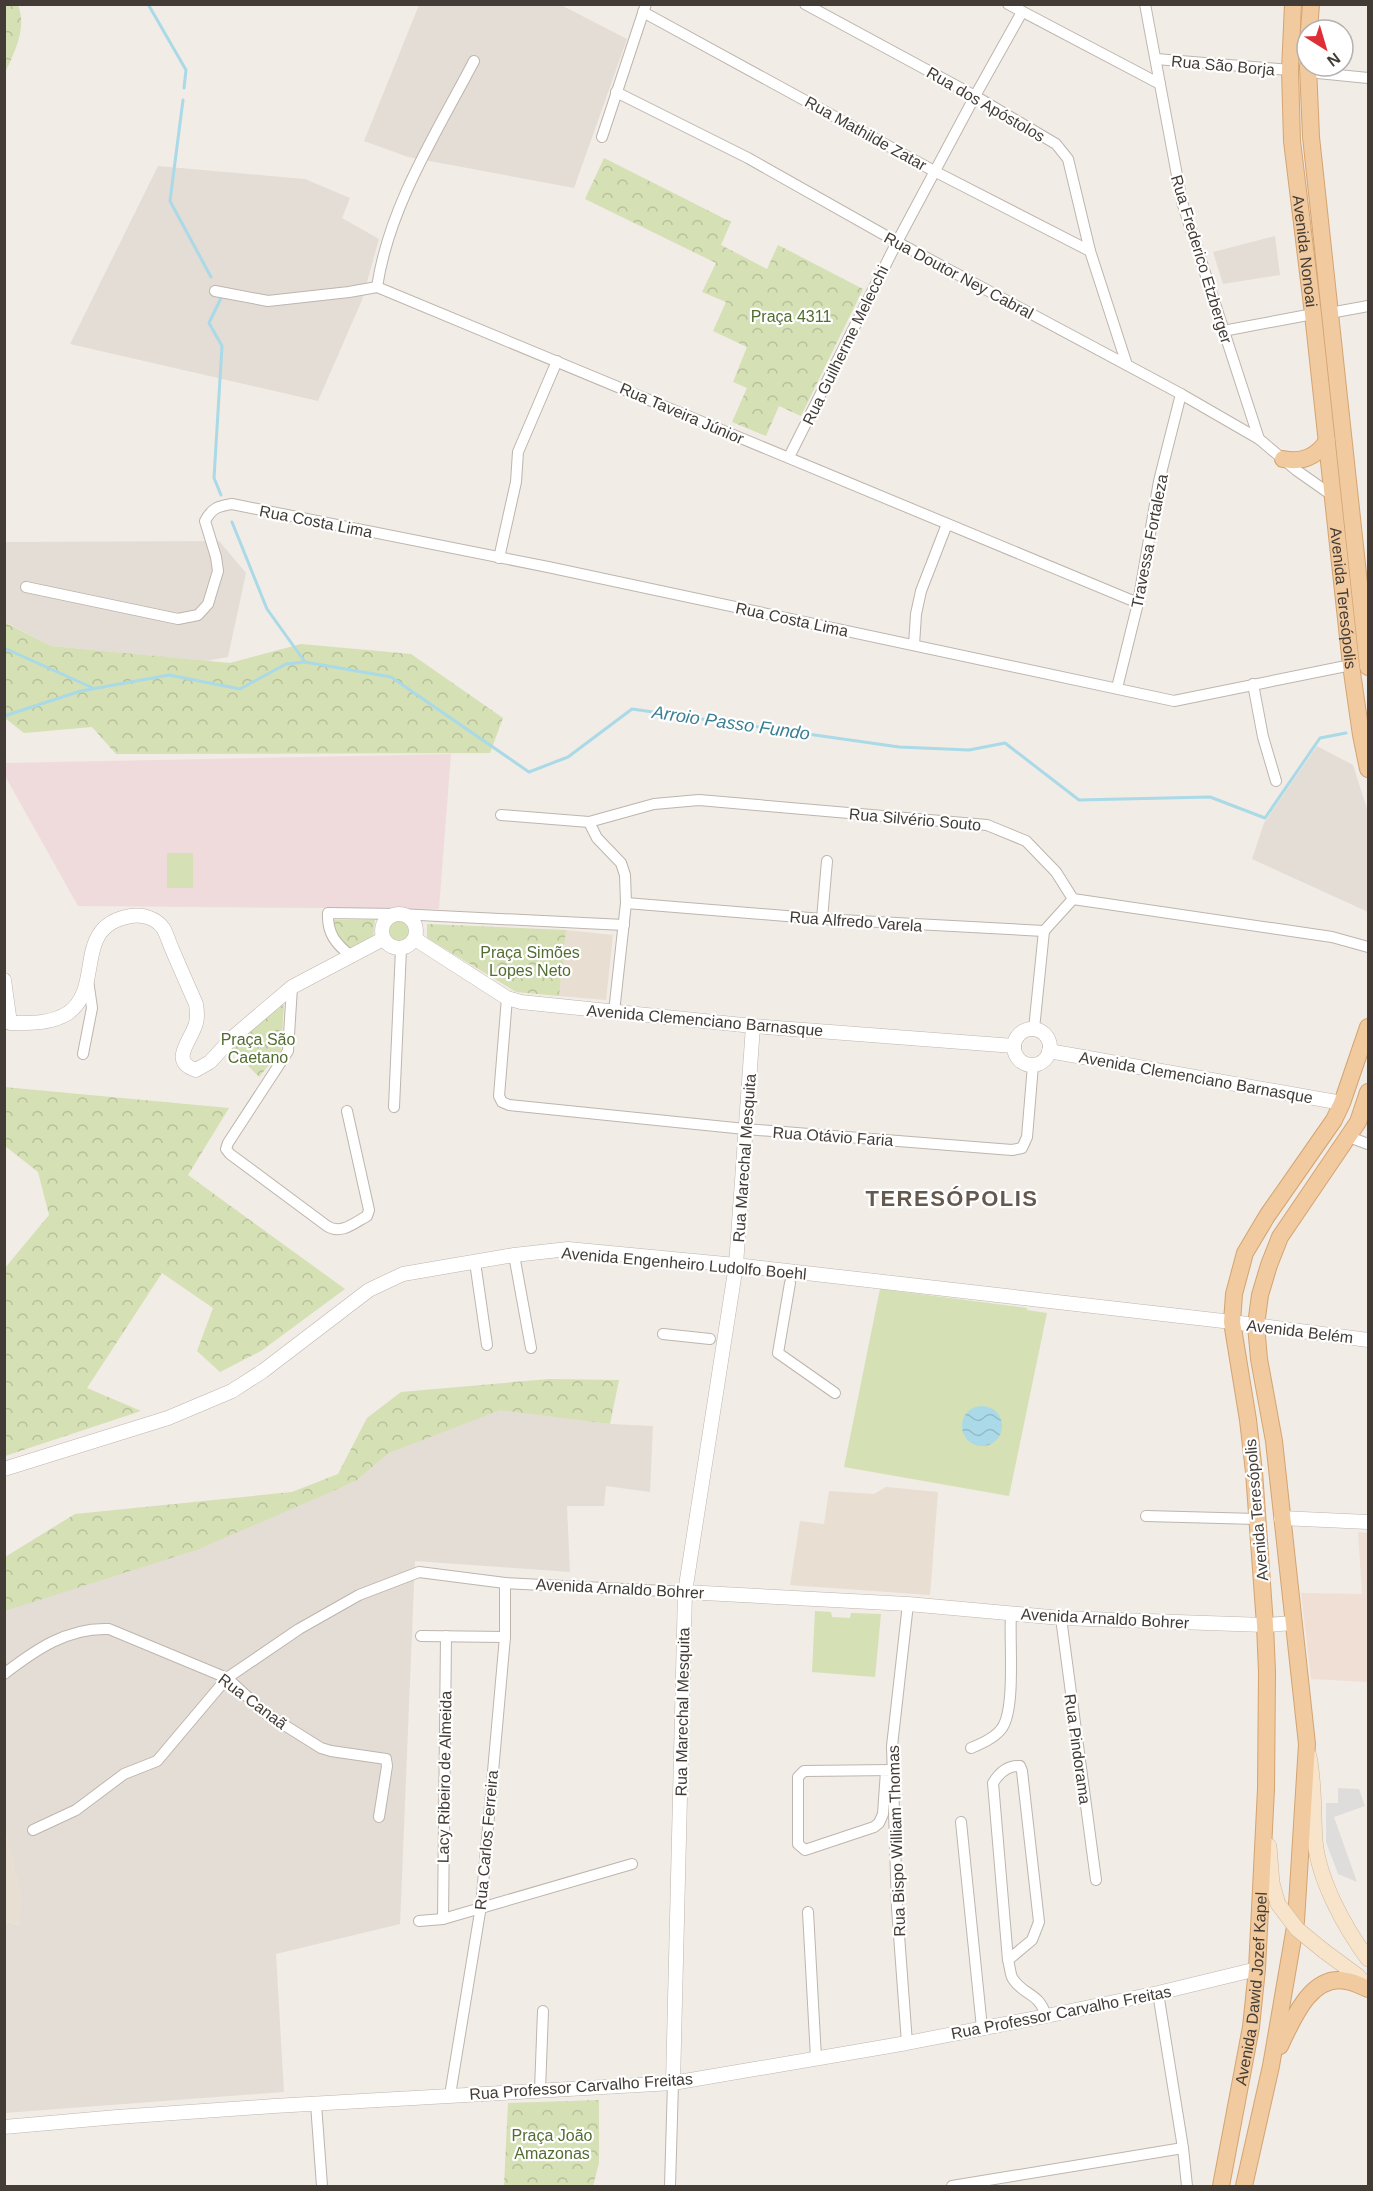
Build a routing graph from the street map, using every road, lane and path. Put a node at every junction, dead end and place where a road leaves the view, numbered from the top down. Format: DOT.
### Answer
graph roads {
  1 [pos="806,4"];
  2 [pos="1008,4"];
  3 [pos="1145,4"];
  4 [pos="1293,4"];
  5 [pos="645,8"];
  6 [pos="1022,12"];
  7 [pos="1156,59"];
  8 [pos="474,61"];
  9 [pos="1290,70"];
  10 [pos="1308,78"];
  11 [pos="1160,84"];
  12 [pos="616,92"];
  13 [pos="975,96"];
  14 [pos="602,137"];
  15 [pos="934,171"];
  16 [pos="897,242"];
  17 [pos="1090,251"];
  18 [pos="377,287"];
  19 [pos="215,291"];
  20 [pos="1368,306"];
  21 [pos="1322,313"];
  22 [pos="1223,331"];
  23 [pos="556,361"];
  24 [pos="1127,364"];
  25 [pos="1181,394"];
  26 [pos="1259,439"];
  27 [pos="1327,441"];
  28 [pos="789,458"];
  29 [pos="1290,464"];
  30 [pos="1334,503"];
  31 [pos="947,524"];
  32 [pos="1353,531"];
  33 [pos="499,558"];
  34 [pos="26,587"];
  35 [pos="1138,603"];
  36 [pos="914,645"];
  37 [pos="1351,665"];
  38 [pos="1368,668"];
  39 [pos="1253,684"];
  40 [pos="1117,688"];
  41 [pos="1368,769"];
  42 [pos="1276,781"];
  43 [pos="501,815"];
  44 [pos="589,822"];
  45 [pos="827,861"];
  46 [pos="1073,899"];
  47 [pos="626,903"];
  48 [pos="399,914"];
  49 [pos="822,920"];
  50 [pos="624,925"];
  51 [pos="1044,931"];
  52 [pos="383,939"];
  53 [pos="415,939"];
  54 [pos="1368,947"];
  55 [pos="401,949"];
  56 [pos="352,957"];
  57 [pos="4,980"];
  58 [pos="88,980"];
  59 [pos="292,987"];
  60 [pos="507,998"];
  61 [pos="614,1012"];
  62 [pos="7,1023"];
  63 [pos="753,1026"];
  64 [pos="1368,1027"];
  65 [pos="1034,1029"];
  66 [pos="1014,1046"];
  67 [pos="1049,1051"];
  68 [pos="83,1054"];
  69 [pos="1033,1065"];
  70 [pos="1368,1092"];
  71 [pos="1342,1103"];
  72 [pos="394,1107"];
  73 [pos="348,1111"];
  74 [pos="745,1129"];
  75 [pos="1349,1137"];
  76 [pos="1368,1144"];
  77 [pos="514,1256"];
  78 [pos="475,1262"];
  79 [pos="736,1265"];
  80 [pos="790,1283"];
  81 [pos="1232,1322"];
  82 [pos="1256,1325"];
  83 [pos="663,1334"];
  84 [pos="710,1339"];
  85 [pos="1368,1340"];
  86 [pos="487,1346"];
  87 [pos="531,1348"];
  88 [pos="835,1393"];
  89 [pos="4,1469"];
  90 [pos="1146,1516"];
  91 [pos="1281,1518"];
  92 [pos="1257,1519"];
  93 [pos="1368,1522"];
  94 [pos="505,1583"];
  95 [pos="685,1592"];
  96 [pos="908,1604"];
  97 [pos="1011,1613"];
  98 [pos="1060,1618"];
  99 [pos="1293,1623"];
  100 [pos="1265,1625"];
  101 [pos="421,1636"];
  102 [pos="446,1636"];
  103 [pos="505,1637"];
  104 [pos="4,1674"];
  105 [pos="227,1678"];
  106 [pos="1307,1744"];
  107 [pos="971,1748"];
  108 [pos="890,1771"];
  109 [pos="1266,1789"];
  110 [pos="379,1817"];
  111 [pos="961,1822"];
  112 [pos="33,1830"];
  113 [pos="632,1863"];
  114 [pos="1096,1880"];
  115 [pos="481,1906"];
  116 [pos="808,1912"];
  117 [pos="443,1919"];
  118 [pos="419,1920"];
  119 [pos="1365,1949"];
  120 [pos="1008,1960"];
  121 [pos="1257,1969"];
  122 [pos="1365,1984"];
  123 [pos="1158,1993"];
  124 [pos="543,2011"];
  125 [pos="1046,2016"];
  126 [pos="982,2028"];
  127 [pos="907,2043"];
  128 [pos="816,2058"];
  129 [pos="1271,2066"];
  130 [pos="673,2083"];
  131 [pos="540,2090"];
  132 [pos="450,2095"];
  133 [pos="316,2104"];
  134 [pos="4,2127"];
  135 [pos="1183,2148"];
  136 [pos="322,2187"];
  137 [pos="670,2187"];
  138 [pos="952,2187"];
  139 [pos="1187,2187"];
  140 [pos="1221,2187"];
  141 [pos="1244,2187"];
  1 -- 13 [label="street, Rua dos Apóstolos"];
  2 -- 6 [label="street"];
  3 -- 7 [label="street, Rua Frederico Etzberger"];
  4 -- 9 [label="main road, Avenida Nonoai"];
  5 -- 12 [label="street"];
  5 -- 15 [label="street, Rua Mathilde Zatar"];
  6 -- 11 [label="street"];
  6 -- 13 [label="street, Rua Guilherme Melecchi"];
  7 -- 9 [label="street, Rua São Borja"];
  7 -- 11 [label="street, Rua Frederico Etzberger"];
  8 -- 18 [label="street"];
  9 -- 21 [label="main road, Avenida Nonoai"];
  10 -- 21 [label="main road, Avenida Nonoai"];
  11 -- 22 [label="street, Rua Frederico Etzberger"];
  12 -- 14 [label="street"];
  12 -- 16 [label="street, Rua Doutor Ney Cabral"];
  13 -- 15 [label="street, Rua Guilherme Melecchi"];
  13 -- 17 [label="street, Rua dos Apóstolos"];
  15 -- 16 [label="street, Rua Guilherme Melecchi"];
  15 -- 17 [label="street, Rua Mathilde Zatar"];
  16 -- 24 [label="street, Rua Doutor Ney Cabral"];
  16 -- 28 [label="street, Rua Guilherme Melecchi"];
  17 -- 24 [label="street, Rua dos Apóstolos"];
  18 -- 19 [label="street"];
  18 -- 23 [label="street, Rua Taveira Júnior"];
  20 -- 21 [label="street"];
  21 -- 22 [label="street"];
  21 -- 27 [label="main road, Avenida Nonoai"];
  21 -- 32 [label="main road, Avenida Nonoai"];
  22 -- 26 [label="street, Rua Frederico Etzberger"];
  23 -- 28 [label="street, Rua Taveira Júnior"];
  23 -- 33 [label="street"];
  24 -- 25 [label="street, Rua Doutor Ney Cabral"];
  25 -- 26 [label="street, Rua Doutor Ney Cabral"];
  25 -- 35 [label="street, Travessa Fortaleza"];
  26 -- 29 [label="street, Rua Doutor Ney Cabral"];
  27 -- 29 [label="main road"];
  27 -- 30 [label="main road, Avenida Nonoai"];
  28 -- 31 [label="street, Rua Taveira Júnior"];
  29 -- 30 [label="street, Rua Doutor Ney Cabral"];
  30 -- 32 [label="main road"];
  30 -- 37 [label="main road, Avenida Teresópolis"];
  31 -- 35 [label="street, Rua Taveira Júnior"];
  31 -- 36 [label="street"];
  32 -- 38 [label="main road, Avenida Teresópolis"];
  33 -- 34 [label="street, Rua Costa Lima"];
  33 -- 36 [label="street, Rua Costa Lima"];
  35 -- 40 [label="street, Travessa Fortaleza"];
  36 -- 40 [label="street, Rua Costa Lima"];
  37 -- 39 [label="street, Rua Costa Lima"];
  37 -- 41 [label="main road, Avenida Teresópolis"];
  39 -- 40 [label="street, Rua Costa Lima"];
  39 -- 42 [label="street"];
  43 -- 44 [label="street, Rua Silvério Souto"];
  44 -- 46 [label="street, Rua Silvério Souto"];
  44 -- 47 [label="street"];
  45 -- 49 [label="street"];
  46 -- 51 [label="street"];
  46 -- 54 [label="street"];
  47 -- 49 [label="street, Rua Alfredo Varela"];
  47 -- 50 [label="street"];
  48 -- 50 [label="street"];
  48 -- 52 [label="street"];
  48 -- 53 [label="street"];
  48 -- 56 [label="street"];
  49 -- 51 [label="street, Rua Alfredo Varela"];
  50 -- 61 [label="street"];
  51 -- 65 [label="street"];
  52 -- 55 [label="street"];
  52 -- 56 [label="street"];
  53 -- 55 [label="street"];
  53 -- 60 [label="street, Avenida Clemenciano Barnasque"];
  55 -- 72 [label="street"];
  56 -- 59 [label="street"];
  57 -- 62 [label="street"];
  58 -- 59 [label="street"];
  58 -- 62 [label="street"];
  58 -- 68 [label="street"];
  59 -- 73 [label="street"];
  60 -- 61 [label="street, Avenida Clemenciano Barnasque"];
  60 -- 74 [label="street, Rua Otávio Faria"];
  61 -- 63 [label="street, Avenida Clemenciano Barnasque"];
  63 -- 66 [label="street, Avenida Clemenciano Barnasque"];
  63 -- 74 [label="street, Rua Marechal Mesquita"];
  64 -- 71 [label="main road, Avenida Teresópolis"];
  65 -- 66 [label="street"];
  65 -- 67 [label="street"];
  66 -- 69 [label="street"];
  67 -- 69 [label="street"];
  67 -- 71 [label="street, Avenida Clemenciano Barnasque"];
  69 -- 74 [label="street, Rua Otávio Faria"];
  70 -- 75 [label="main road, Avenida Teresópolis"];
  71 -- 81 [label="main road, Avenida Teresópolis"];
  74 -- 79 [label="street, Rua Marechal Mesquita"];
  75 -- 76 [label="street"];
  75 -- 82 [label="main road, Avenida Teresópolis"];
  77 -- 78 [label="street, Avenida Engenheiro Ludolfo Boehl"];
  77 -- 79 [label="street, Avenida Engenheiro Ludolfo Boehl"];
  77 -- 87 [label="street"];
  78 -- 86 [label="street"];
  78 -- 89 [label="street, Avenida Engenheiro Ludolfo Boehl"];
  79 -- 81 [label="street, Avenida Engenheiro Ludolfo Boehl"];
  79 -- 95 [label="street, Rua Marechal Mesquita"];
  80 -- 88 [label="street"];
  81 -- 82 [label="street, Avenida Belém"];
  81 -- 92 [label="main road, Avenida Teresópolis"];
  82 -- 85 [label="street, Avenida Belém"];
  82 -- 91 [label="main road, Avenida Teresópolis"];
  83 -- 84 [label="street"];
  90 -- 92 [label="street"];
  91 -- 93 [label="street"];
  91 -- 99 [label="main road, Avenida Teresópolis"];
  92 -- 100 [label="main road, Avenida Teresópolis"];
  94 -- 95 [label="street, Avenida Arnaldo Bohrer"];
  94 -- 103 [label="street, Rua Carlos Ferreira"];
  94 -- 105 [label="street, Avenida Arnaldo Bohrer"];
  95 -- 96 [label="street, Avenida Arnaldo Bohrer"];
  95 -- 130 [label="street, Rua Marechal Mesquita"];
  96 -- 97 [label="street, Avenida Arnaldo Bohrer"];
  96 -- 108 [label="street, Rua Bispo William Thomas"];
  97 -- 98 [label="street, Avenida Arnaldo Bohrer"];
  97 -- 107 [label="street"];
  98 -- 100 [label="street, Avenida Arnaldo Bohrer"];
  98 -- 114 [label="street, Rua Pindorama"];
  99 -- 100 [label="street, Avenida Arnaldo Bohrer"];
  99 -- 106 [label="main road, Avenida Teresópolis"];
  100 -- 109 [label="main road, Avenida Teresópolis"];
  101 -- 102 [label="street"];
  102 -- 103 [label="street"];
  102 -- 117 [label="street, Lacy Ribeiro de Almeida"];
  103 -- 115 [label="street, Rua Carlos Ferreira"];
  104 -- 105 [label="street, Rua Canaã"];
  105 -- 110 [label="street, Rua Canaã"];
  105 -- 112 [label="street, Avenida Arnaldo Bohrer"];
  106 -- 119 [label="main road, Avenida Teresópolis"];
  106 -- 129 [label="main road"];
  108 -- 108 [label="street"];
  108 -- 127 [label="street, Rua Bispo William Thomas"];
  109 -- 121 [label="main road, Avenida Dawid Jozef Kapel"];
  109 -- 122 [label="main road, Avenida Teresópolis, bridge"];
  111 -- 126 [label="street"];
  113 -- 115 [label="street"];
  115 -- 117 [label="street"];
  115 -- 132 [label="street, Rua Carlos Ferreira"];
  116 -- 128 [label="street"];
  117 -- 118 [label="street"];
  120 -- 120 [label="street"];
  120 -- 125 [label="street"];
  121 -- 123 [label="street, Rua Professor Carvalho Freitas"];
  121 -- 140 [label="main road, Avenida Dawid Jozef Kapel"];
  122 -- 129 [label="main road"];
  123 -- 125 [label="street, Rua Professor Carvalho Freitas"];
  123 -- 135 [label="street"];
  124 -- 131 [label="street"];
  125 -- 126 [label="street, Rua Professor Carvalho Freitas"];
  126 -- 127 [label="street, Rua Professor Carvalho Freitas"];
  127 -- 128 [label="street, Rua Professor Carvalho Freitas"];
  128 -- 130 [label="street, Rua Professor Carvalho Freitas"];
  129 -- 141 [label="main road"];
  130 -- 131 [label="street, Rua Professor Carvalho Freitas"];
  130 -- 137 [label="street, Rua Marechal Mesquita"];
  131 -- 132 [label="street, Rua Professor Carvalho Freitas"];
  132 -- 133 [label="street, Rua Professor Carvalho Freitas"];
  133 -- 134 [label="street, Rua Professor Carvalho Freitas"];
  133 -- 136 [label="street"];
  135 -- 138 [label="street"];
  135 -- 139 [label="street"];
}
